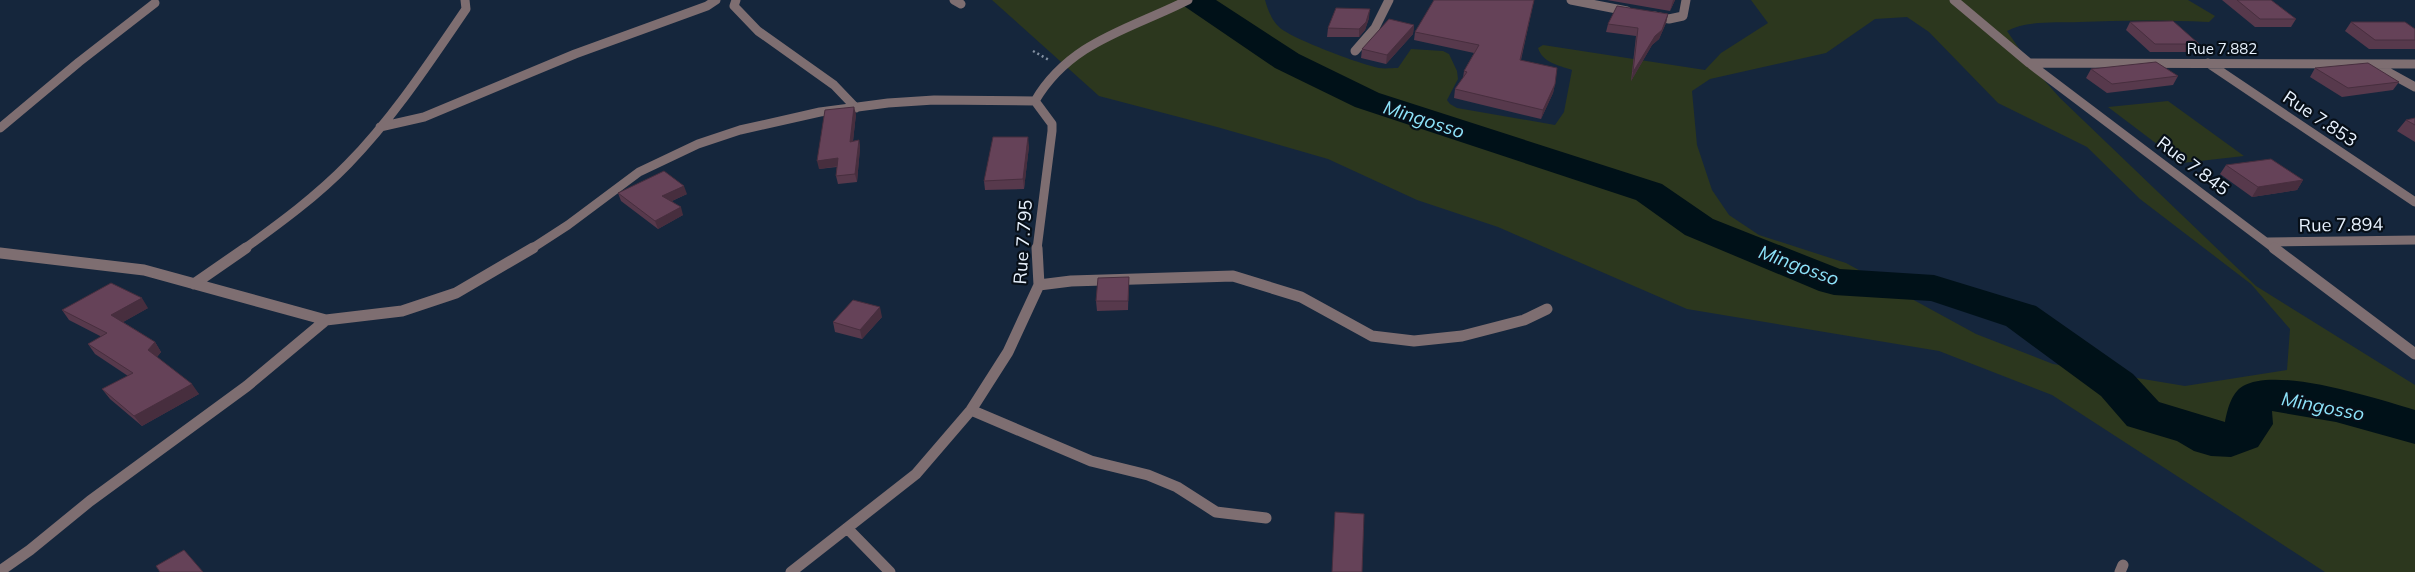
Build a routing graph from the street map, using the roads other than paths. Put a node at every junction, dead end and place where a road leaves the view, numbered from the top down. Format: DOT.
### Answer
graph roads {
  1 [pos="465,0"];
  2 [pos="716,0"];
  3 [pos="736,0"];
  4 [pos="1188,0"];
  5 [pos="1388,0"];
  6 [pos="1572,0"];
  7 [pos="1686,0"];
  8 [pos="1954,0"];
  9 [pos="155,3"];
  10 [pos="1640,13"];
  11 [pos="1650,15"];
  12 [pos="1355,51"];
  13 [pos="2029,63"];
  14 [pos="2207,63"];
  15 [pos="2374,64"];
  16 [pos="2415,64"];
  17 [pos="2415,87"];
  18 [pos="1035,101"];
  19 [pos="856,108"];
  20 [pos="380,127"];
  21 [pos="0,128"];
  22 [pos="2415,202"];
  23 [pos="2415,240"];
  24 [pos="2268,242"];
  25 [pos="0,253"];
  26 [pos="194,284"];
  27 [pos="1039,285"];
  28 [pos="1548,309"];
  29 [pos="326,320"];
  30 [pos="2415,354"];
  31 [pos="971,410"];
  32 [pos="1266,518"];
  33 [pos="847,528"];
  34 [pos="0,571"];
  35 [pos="791,572"];
  36 [pos="890,572"];
  1 -- 20 [label="street"];
  2 -- 20 [label="street"];
  3 -- 19 [label="street"];
  4 -- 18 [label="street"];
  5 -- 12 [label="street"];
  6 -- 10 [label="street"];
  7 -- 11 [label="street"];
  8 -- 13 [label="street, Rue 7.845"];
  9 -- 21 [label="street"];
  13 -- 14 [label="street, Rue 7.882"];
  13 -- 24 [label="street, Rue 7.845"];
  14 -- 15 [label="street, Rue 7.882"];
  14 -- 22 [label="street, Rue 7.853"];
  15 -- 16 [label="street, Rue 7.882"];
  15 -- 17 [label="street"];
  18 -- 19 [label="street"];
  18 -- 27 [label="street, Rue 7.795"];
  19 -- 29 [label="street"];
  20 -- 26 [label="street"];
  23 -- 24 [label="street, Rue 7.894"];
  24 -- 30 [label="street, Rue 7.845"];
  25 -- 26 [label="street"];
  26 -- 29 [label="street"];
  27 -- 28 [label="street"];
  27 -- 31 [label="street, Rue 7.795"];
  29 -- 34 [label="street"];
  31 -- 32 [label="street"];
  31 -- 33 [label="street, Rue 7.795"];
  33 -- 35 [label="street, Rue 7.795"];
  33 -- 36 [label="street"];
}
